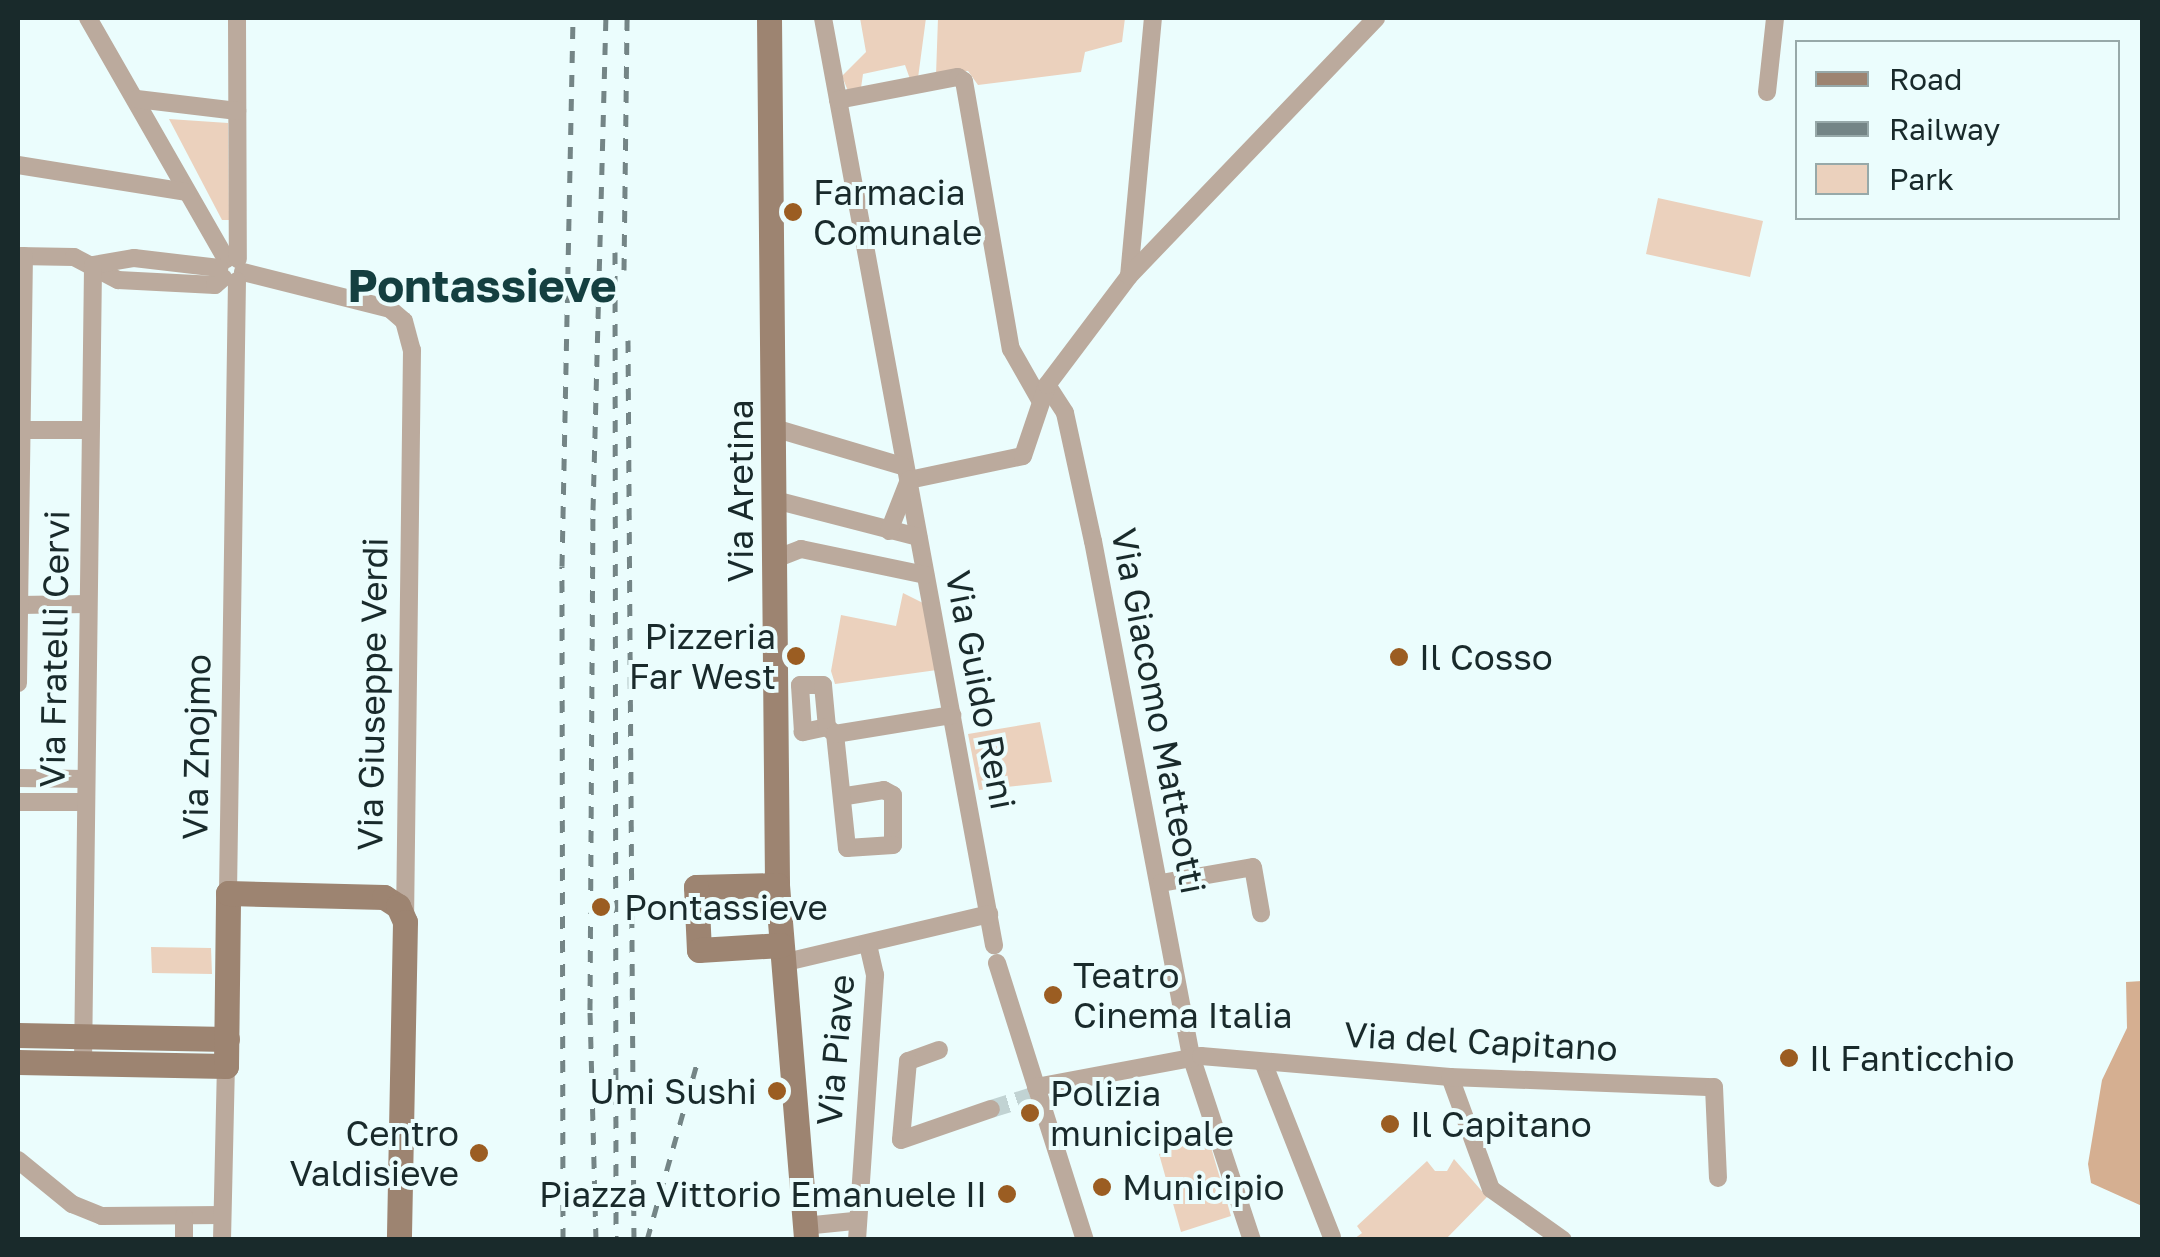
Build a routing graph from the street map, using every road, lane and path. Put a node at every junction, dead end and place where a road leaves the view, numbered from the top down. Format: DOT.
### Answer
graph roads {
  1 [pos="88,18"];
  2 [pos="102,18"];
  3 [pos="238,18"];
  4 [pos="769,18"];
  5 [pos="823,18"];
  6 [pos="1153,18"];
  7 [pos="1376,18"];
  8 [pos="1776,18"];
  9 [pos="104,39"];
  10 [pos="1767,92"];
  11 [pos="137,100"];
  12 [pos="838,100"];
  13 [pos="238,111"];
  14 [pos="18,165"];
  15 [pos="186,192"];
  16 [pos="21,256"];
  17 [pos="93,265"];
  18 [pos="231,269"];
  19 [pos="1129,276"];
  20 [pos="1044,392"];
  21 [pos="774,428"];
  22 [pos="20,430"];
  23 [pos="90,430"];
  24 [pos="906,473"];
  25 [pos="775,500"];
  26 [pos="889,531"];
  27 [pos="918,537"];
  28 [pos="774,558"];
  29 [pos="924,575"];
  30 [pos="88,604"];
  31 [pos="18,605"];
  32 [pos="18,683"];
  33 [pos="952,715"];
  34 [pos="18,778"];
  35 [pos="86,779"];
  36 [pos="846,796"];
  37 [pos="18,802"];
  38 [pos="85,802"];
  39 [pos="405,881"];
  40 [pos="1161,883"];
  41 [pos="777,886"];
  42 [pos="228,893"];
  43 [pos="384,897"];
  44 [pos="1260,913"];
  45 [pos="989,914"];
  46 [pos="405,922"];
  47 [pos="868,945"];
  48 [pos="781,954"];
  49 [pos="18,1034"];
  50 [pos="82,1035"];
  51 [pos="227,1038"];
  52 [pos="939,1050"];
  53 [pos="1192,1056"];
  54 [pos="18,1062"];
  55 [pos="1264,1062"];
  56 [pos="83,1063"];
  57 [pos="226,1066"];
  58 [pos="1450,1076"];
  59 [pos="1034,1093"];
  60 [pos="991,1109"];
  61 [pos="18,1160"];
  62 [pos="1718,1178"];
  63 [pos="222,1215"];
  64 [pos="184,1216"];
  65 [pos="855,1230"];
  66 [pos="805,1233"];
  67 [pos="1332,1237"];
  68 [pos="184,1240"];
  69 [pos="222,1240"];
  70 [pos="399,1240"];
  71 [pos="1085,1240"];
  72 [pos="1252,1240"];
  73 [pos="1563,1240"];
  1 -- 9 [label="street"];
  2 -- 9 [label="street"];
  3 -- 13 [label="street, Via Znojmo"];
  4 -- 21 [label="street, Via Aretina"];
  5 -- 12 [label="street, Via Guido Reni"];
  6 -- 19 [label="street"];
  7 -- 19 [label="street"];
  8 -- 10 [label="street"];
  9 -- 11 [label="street"];
  11 -- 13 [label="street"];
  11 -- 15 [label="street"];
  12 -- 20 [label="street, Via Giacomo Matteotti"];
  12 -- 24 [label="street, Via Guido Reni"];
  13 -- 18 [label="street, Via Znojmo"];
  14 -- 15 [label="street"];
  15 -- 18 [label="street"];
  16 -- 17 [label="street, Via Giuseppe Verdi"];
  16 -- 22 [label="street"];
  17 -- 18 [label="street, Via Giuseppe Verdi"];
  17 -- 23 [label="street, Via Fratelli Cervi"];
  18 -- 39 [label="street, Via Giuseppe Verdi"];
  18 -- 42 [label="street, Via Znojmo"];
  19 -- 20 [label="street"];
  20 -- 24 [label="street"];
  20 -- 40 [label="street, Via Giacomo Matteotti"];
  21 -- 24 [label="street"];
  21 -- 25 [label="street, Via Aretina"];
  22 -- 23 [label="street"];
  22 -- 31 [label="street"];
  23 -- 30 [label="street, Via Fratelli Cervi"];
  24 -- 26 [label="street"];
  24 -- 27 [label="street, Via Guido Reni"];
  25 -- 26 [label="street"];
  25 -- 28 [label="street, Via Aretina"];
  26 -- 27 [label="street"];
  27 -- 29 [label="street, Via Guido Reni"];
  28 -- 29 [label="street"];
  28 -- 41 [label="street, Via Aretina"];
  29 -- 33 [label="street, Via Guido Reni"];
  30 -- 31 [label="street"];
  30 -- 35 [label="street, Via Fratelli Cervi"];
  31 -- 32 [label="street"];
  33 -- 36 [label="street"];
  33 -- 45 [label="street, Via Guido Reni"];
  34 -- 35 [label="street"];
  35 -- 38 [label="street, Via Fratelli Cervi"];
  37 -- 38 [label="street"];
  38 -- 50 [label="street, Via Fratelli Cervi"];
  39 -- 43 [label="street"];
  39 -- 46 [label="street, Via Giuseppe Verdi"];
  40 -- 44 [label="street"];
  40 -- 53 [label="street, Via Giacomo Matteotti"];
  41 -- 48 [label="street, Via Aretina"];
  41 -- 48 [label="street"];
  42 -- 43 [label="street"];
  42 -- 51 [label="street, Via Znojmo"];
  43 -- 46 [label="street"];
  45 -- 47 [label="street"];
  45 -- 59 [label="street, Via Guido Reni"];
  46 -- 70 [label="street, Via Giuseppe Verdi"];
  47 -- 48 [label="street"];
  47 -- 65 [label="street, Via Piave"];
  48 -- 66 [label="street, Via Aretina"];
  49 -- 50 [label="street"];
  50 -- 51 [label="street"];
  50 -- 56 [label="street, Via Fratelli Cervi"];
  51 -- 57 [label="street, Via Znojmo"];
  52 -- 60 [label="street"];
  53 -- 55 [label="street, Via del Capitano"];
  53 -- 59 [label="street, Via del Capitano"];
  53 -- 72 [label="street, Via Giacomo Matteotti"];
  54 -- 56 [label="street"];
  55 -- 58 [label="street, Via del Capitano"];
  55 -- 67 [label="street"];
  56 -- 57 [label="street"];
  57 -- 63 [label="street, Via Znojmo"];
  58 -- 62 [label="street, Via del Capitano"];
  58 -- 73 [label="street"];
  59 -- 71 [label="street, Via Guido Reni"];
  61 -- 64 [label="street"];
  63 -- 64 [label="street"];
  63 -- 69 [label="street, Via Znojmo"];
  64 -- 68 [label="street"];
  65 -- 66 [label="street"];
}
